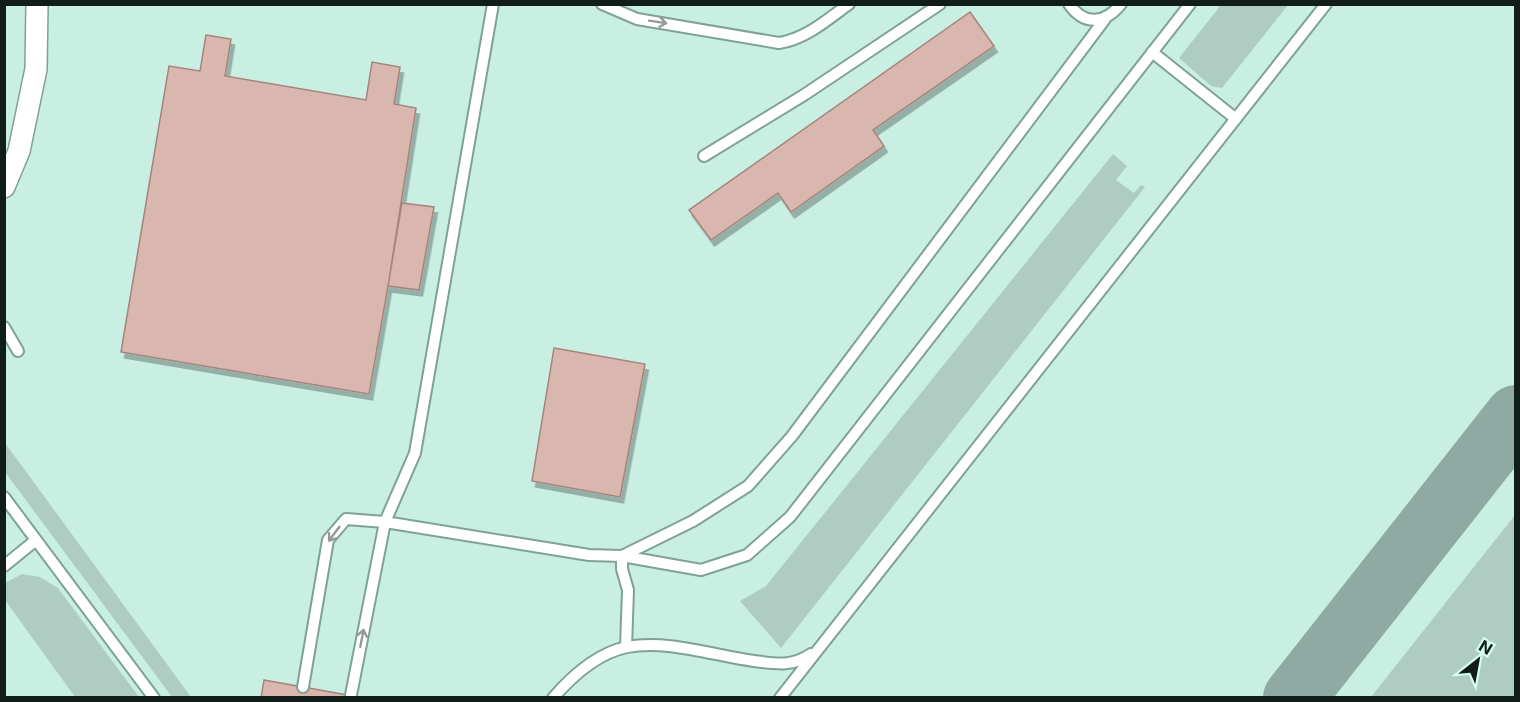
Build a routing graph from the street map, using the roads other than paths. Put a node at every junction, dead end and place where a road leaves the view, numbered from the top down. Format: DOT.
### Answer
graph roads {
  1 [pos="37,4"];
  2 [pos="493,4"];
  3 [pos="602,4"];
  4 [pos="849,4"];
  5 [pos="940,4"];
  6 [pos="1069,4"];
  7 [pos="1121,4"];
  8 [pos="1190,4"];
  9 [pos="1326,4"];
  10 [pos="1105,19"];
  11 [pos="1152,52"];
  12 [pos="1236,119"];
  13 [pos="704,156"];
  14 [pos="4,188"];
  15 [pos="4,327"];
  16 [pos="18,351"];
  17 [pos="4,497"];
  18 [pos="385,522"];
  19 [pos="36,540"];
  20 [pos="622,556"];
  21 [pos="4,566"];
  22 [pos="626,647"];
  23 [pos="819,649"];
  24 [pos="303,687"];
  25 [pos="351,695"];
  26 [pos="154,698"];
  27 [pos="552,698"];
  28 [pos="780,698"];
  1 -- 14 [label="street"];
  2 -- 18 [label="lane"];
  3 -- 4 [label="lane, one-way"];
  5 -- 13 [label="lane"];
  6 -- 10 [label="lane"];
  7 -- 10 [label="lane"];
  8 -- 11 [label="lane"];
  9 -- 12 [label="lane"];
  10 -- 20 [label="lane"];
  11 -- 12 [label="lane"];
  11 -- 20 [label="lane"];
  12 -- 23 [label="lane"];
  15 -- 16 [label="lane"];
  17 -- 19 [label="lane"];
  18 -- 20 [label="lane"];
  18 -- 24 [label="lane, one-way"];
  25 -- 18 [label="lane, one-way"];
  19 -- 21 [label="lane"];
  19 -- 26 [label="lane"];
  20 -- 22 [label="lane"];
  22 -- 23 [label="lane"];
  22 -- 27 [label="lane"];
  23 -- 28 [label="lane"];
}
